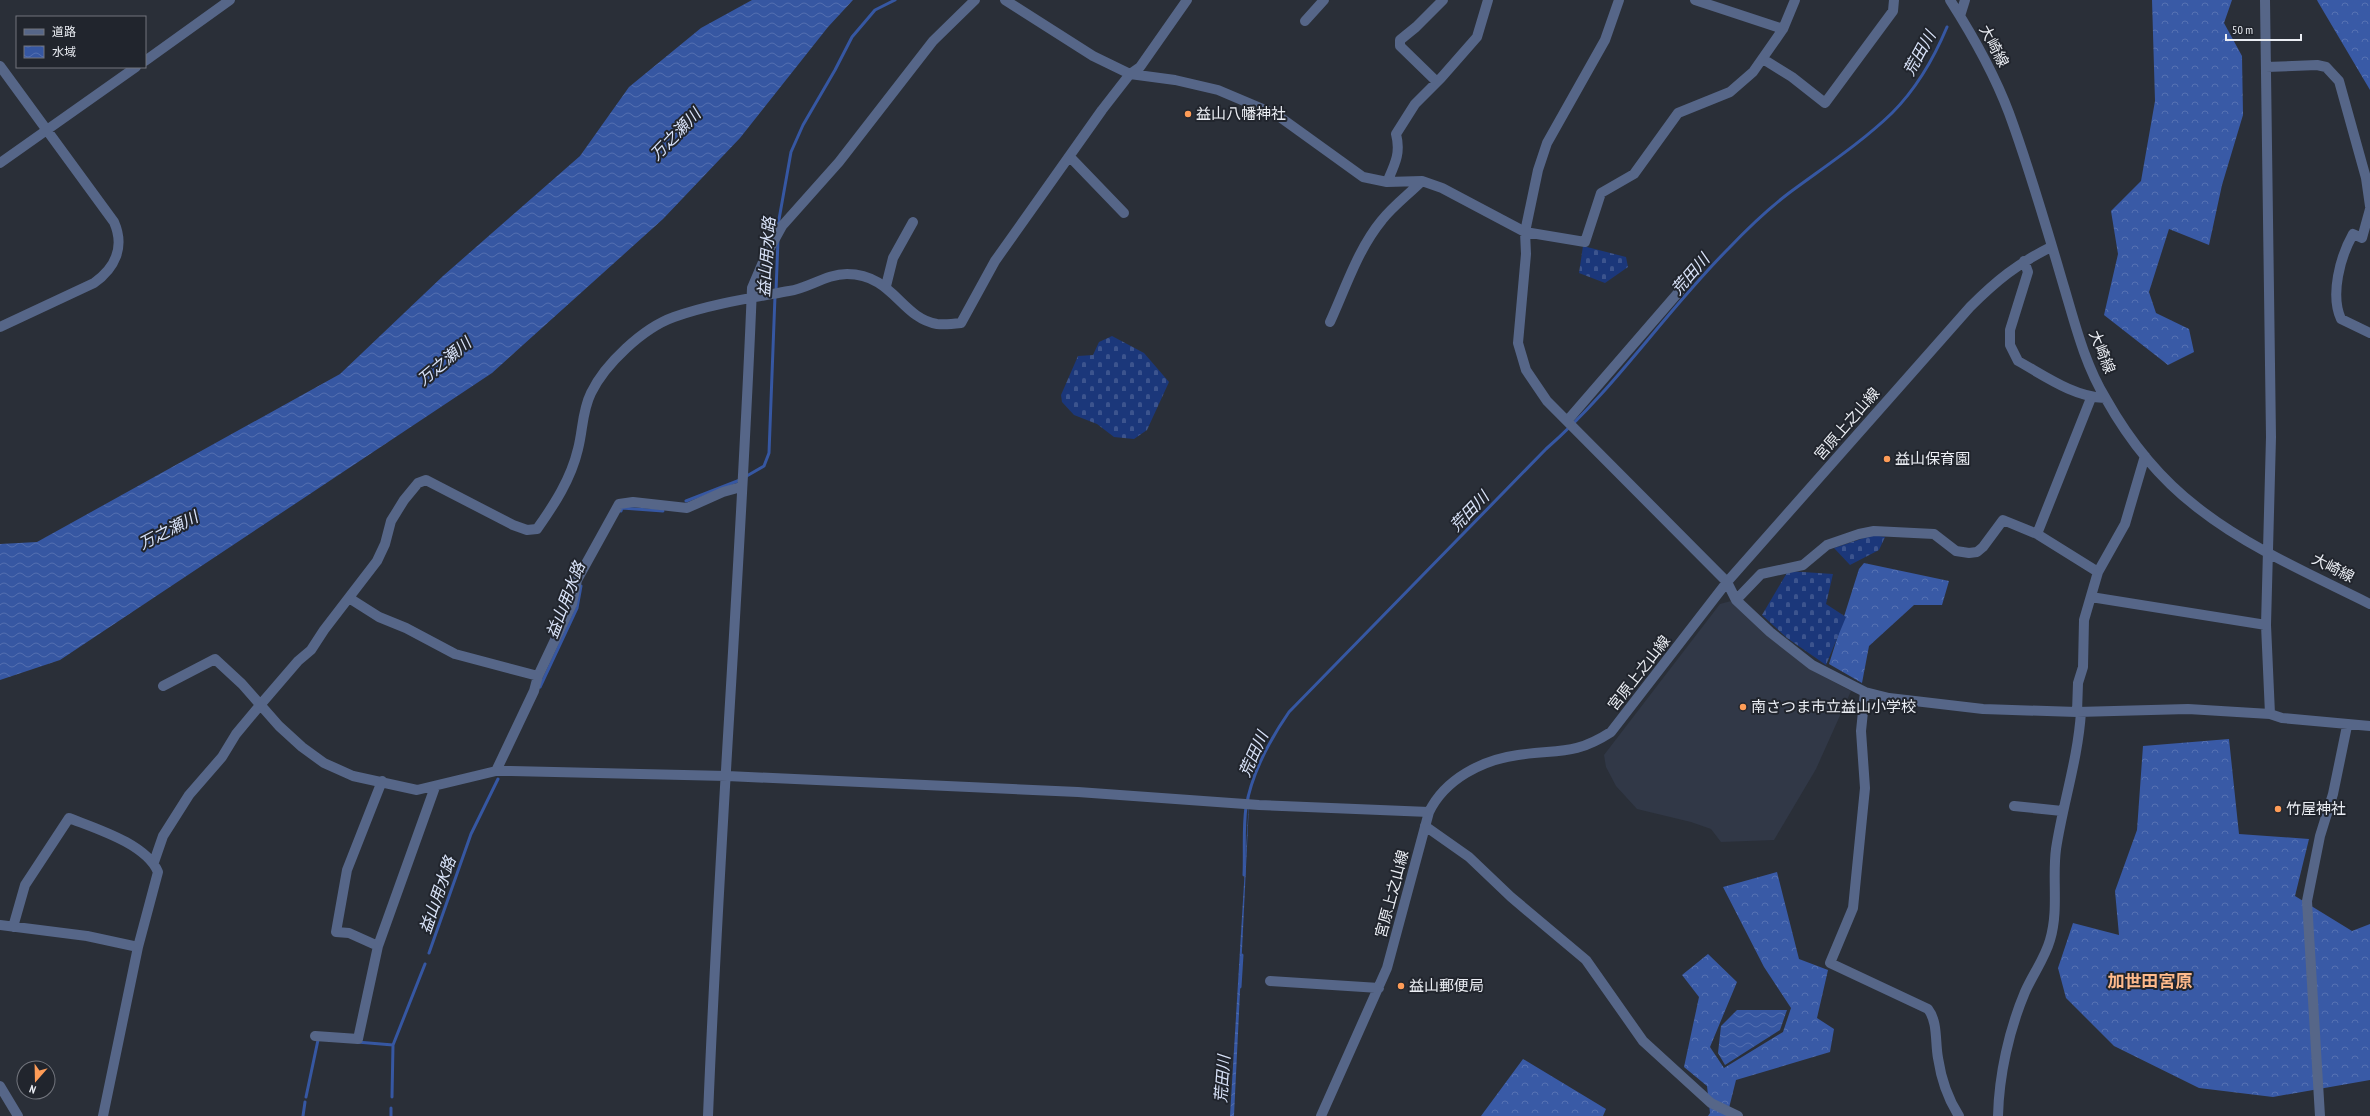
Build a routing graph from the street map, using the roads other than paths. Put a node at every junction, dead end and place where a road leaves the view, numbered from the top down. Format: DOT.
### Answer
graph roads {
  1 [pos="230,0"];
  2 [pos="975,0"];
  3 [pos="1005,0"];
  4 [pos="1187,0"];
  5 [pos="1324,0"];
  6 [pos="1443,0"];
  7 [pos="1488,0"];
  8 [pos="1619,0"];
  9 [pos="1695,0"];
  10 [pos="1795,0"];
  11 [pos="1894,0"];
  12 [pos="1950,0"];
  13 [pos="1965,0"];
  14 [pos="2265,0"];
  15 [pos="1960,16"];
  16 [pos="1305,21"];
  17 [pos="1783,29"];
  18 [pos="1763,58"];
  19 [pos="146,60"];
  20 [pos="0,66"];
  21 [pos="2266,67"];
  22 [pos="135,68"];
  23 [pos="1130,74"];
  24 [pos="1437,82"];
  25 [pos="47,131"];
  26 [pos="1070,157"];
  27 [pos="0,163"];
  28 [pos="1422,181"];
  29 [pos="1387,182"];
  30 [pos="2370,208"];
  31 [pos="1124,212"];
  32 [pos="913,222"];
  33 [pos="1525,232"];
  34 [pos="2051,247"];
  35 [pos="2024,261"];
  36 [pos="886,286"];
  37 [pos="1683,287"];
  38 [pos="751,297"];
  39 [pos="1330,322"];
  40 [pos="0,327"];
  41 [pos="2370,333"];
  42 [pos="2091,398"];
  43 [pos="2105,398"];
  44 [pos="1569,422"];
  45 [pos="2145,456"];
  46 [pos="742,487"];
  47 [pos="2036,534"];
  48 [pos="2268,553"];
  49 [pos="2098,572"];
  50 [pos="1728,582"];
  51 [pos="2091,597"];
  52 [pos="349,598"];
  53 [pos="1736,600"];
  54 [pos="2370,604"];
  55 [pos="2266,625"];
  56 [pos="538,676"];
  57 [pos="163,686"];
  58 [pos="1865,692"];
  59 [pos="261,704"];
  60 [pos="2079,712"];
  61 [pos="2270,714"];
  62 [pos="2347,726"];
  63 [pos="2370,726"];
  64 [pos="496,771"];
  65 [pos="726,776"];
  66 [pos="382,781"];
  67 [pos="435,787"];
  68 [pos="2014,806"];
  69 [pos="2062,811"];
  70 [pos="1429,812"];
  71 [pos="1425,826"];
  72 [pos="154,862"];
  73 [pos="0,925"];
  74 [pos="13,927"];
  75 [pos="378,946"];
  76 [pos="138,947"];
  77 [pos="1270,981"];
  78 [pos="1379,988"];
  79 [pos="315,1036"];
  80 [pos="0,1086"];
  81 [pos="18,1116"];
  82 [pos="103,1116"];
  83 [pos="708,1116"];
  84 [pos="1321,1116"];
  85 [pos="1738,1116"];
  86 [pos="1959,1116"];
  87 [pos="1998,1116"];
  88 [pos="2320,1116"];
  1 -- 19 [label="street"];
  2 -- 38 [label="street"];
  3 -- 23 [label="street"];
  4 -- 23 [label="street"];
  5 -- 16 [label="street"];
  6 -- 24 [label="street"];
  7 -- 24 [label="street"];
  8 -- 33 [label="street"];
  9 -- 17 [label="street"];
  10 -- 17 [label="street"];
  11 -- 18 [label="street"];
  12 -- 15 [label="street, 大崎線"];
  13 -- 15 [label="street"];
  14 -- 21 [label="street"];
  15 -- 34 [label="street, 大崎線"];
  17 -- 18 [label="street"];
  18 -- 33 [label="street"];
  20 -- 25 [label="street"];
  21 -- 30 [label="street"];
  21 -- 48 [label="street"];
  22 -- 25 [label="street"];
  23 -- 26 [label="street"];
  23 -- 29 [label="street"];
  24 -- 29 [label="street"];
  25 -- 27 [label="street"];
  25 -- 40 [label="street"];
  26 -- 31 [label="street"];
  26 -- 36 [label="street"];
  28 -- 29 [label="street"];
  28 -- 33 [label="street"];
  28 -- 39 [label="street"];
  30 -- 41 [label="street"];
  32 -- 36 [label="street"];
  33 -- 44 [label="street"];
  34 -- 35 [label="street, 宮原上之山線"];
  34 -- 43 [label="street, 大崎線"];
  35 -- 42 [label="street"];
  35 -- 50 [label="street, 宮原上之山線"];
  36 -- 38 [label="street"];
  37 -- 44 [label="street"];
  38 -- 46 [label="street"];
  38 -- 52 [label="street"];
  42 -- 43 [label="street"];
  42 -- 47 [label="street"];
  43 -- 45 [label="street, 大崎線"];
  44 -- 50 [label="street"];
  45 -- 48 [label="street, 大崎線"];
  45 -- 49 [label="street"];
  46 -- 56 [label="street"];
  46 -- 65 [label="street"];
  47 -- 49 [label="street"];
  47 -- 53 [label="street"];
  48 -- 54 [label="street, 大崎線"];
  48 -- 55 [label="street"];
  49 -- 51 [label="street"];
  50 -- 53 [label="street"];
  50 -- 70 [label="street, 宮原上之山線"];
  51 -- 55 [label="street"];
  51 -- 60 [label="street"];
  52 -- 56 [label="street"];
  52 -- 59 [label="street"];
  53 -- 58 [label="street"];
  55 -- 61 [label="street"];
  56 -- 64 [label="street"];
  57 -- 59 [label="street"];
  58 -- 60 [label="street"];
  58 -- 86 [label="street"];
  59 -- 66 [label="street"];
  59 -- 72 [label="street"];
  60 -- 61 [label="street"];
  60 -- 69 [label="street"];
  61 -- 62 [label="street"];
  62 -- 63 [label="street"];
  62 -- 88 [label="street"];
  64 -- 65 [label="street"];
  64 -- 67 [label="street"];
  65 -- 70 [label="street"];
  65 -- 83 [label="street"];
  66 -- 67 [label="street"];
  66 -- 75 [label="street"];
  67 -- 75 [label="street"];
  68 -- 69 [label="street"];
  69 -- 87 [label="street"];
  70 -- 71 [label="street, 宮原上之山線"];
  71 -- 78 [label="street, 宮原上之山線"];
  71 -- 85 [label="street"];
  72 -- 74 [label="street"];
  72 -- 76 [label="street"];
  73 -- 74 [label="street"];
  74 -- 76 [label="street"];
  75 -- 79 [label="street"];
  76 -- 82 [label="street"];
  77 -- 78 [label="street"];
  78 -- 84 [label="street, 宮原上之山線"];
  80 -- 81 [label="street"];
}
